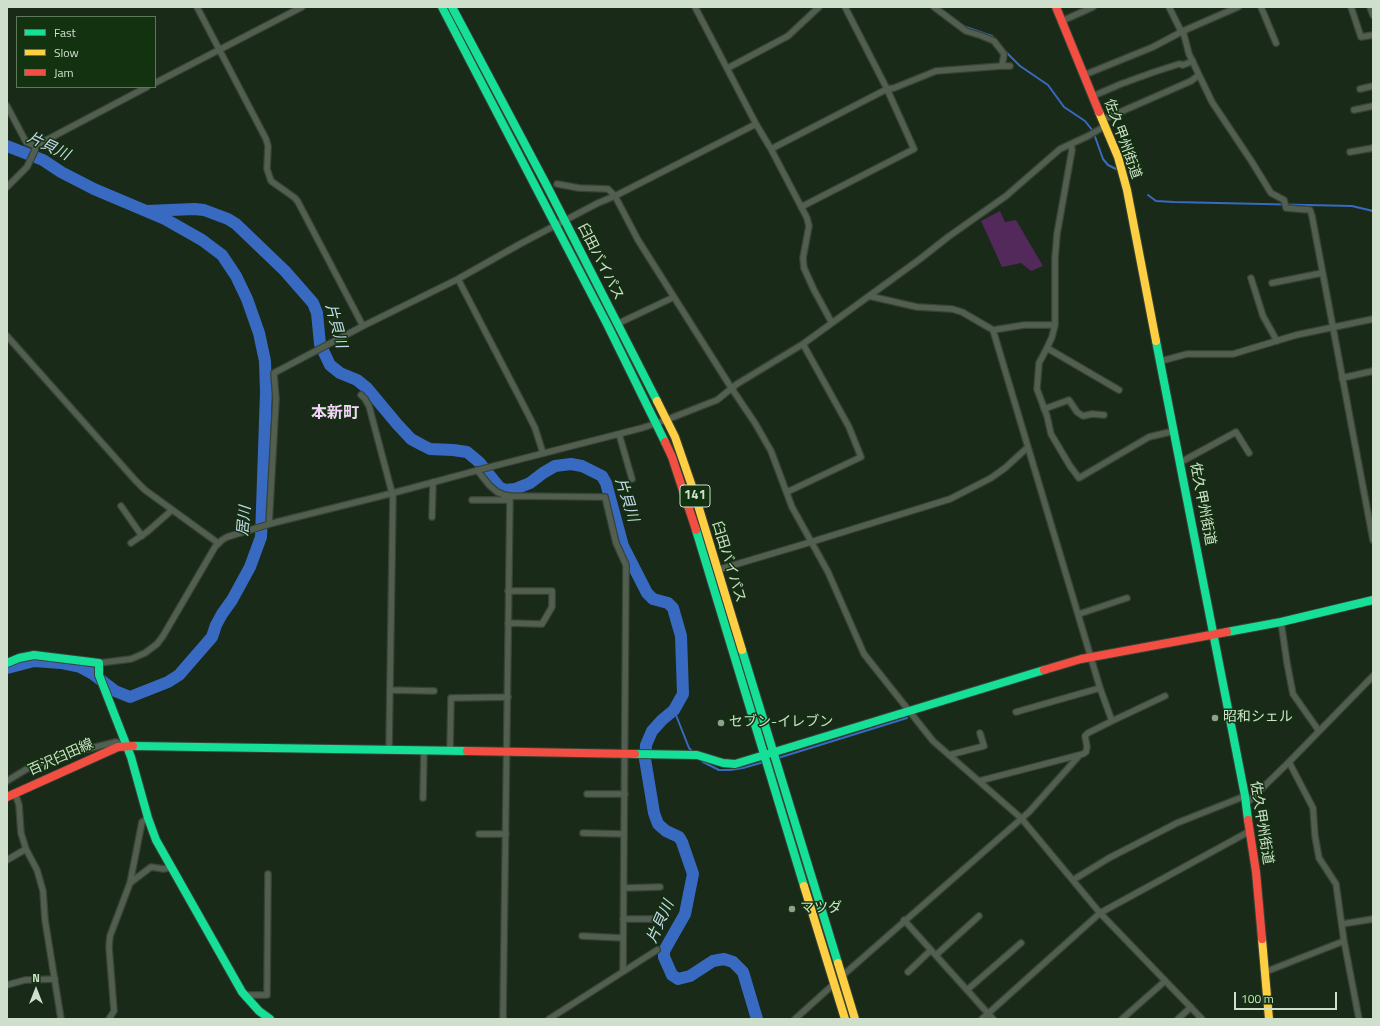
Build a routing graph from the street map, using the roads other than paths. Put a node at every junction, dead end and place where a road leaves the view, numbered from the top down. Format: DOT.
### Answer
graph roads {
  1 [pos="197,7"];
  2 [pos="302,7"];
  3 [pos="442,7"];
  4 [pos="452,7"];
  5 [pos="695,7"];
  6 [pos="819,7"];
  7 [pos="845,7"];
  8 [pos="934,7"];
  9 [pos="1056,7"];
  10 [pos="1093,7"];
  11 [pos="1169,7"];
  12 [pos="1238,7"];
  13 [pos="1261,7"];
  14 [pos="1351,7"];
  15 [pos="1370,7"];
  16 [pos="1373,15"];
  17 [pos="1062,21"];
  18 [pos="1183,31"];
  19 [pos="1373,34"];
  20 [pos="1276,43"];
  21 [pos="220,50"];
  22 [pos="1192,61"];
  23 [pos="1002,66"];
  24 [pos="1010,66"];
  25 [pos="728,68"];
  26 [pos="1199,75"];
  27 [pos="1084,76"];
  28 [pos="156,82"];
  29 [pos="1373,86"];
  30 [pos="145,88"];
  31 [pos="887,89"];
  32 [pos="1360,89"];
  33 [pos="1092,96"];
  34 [pos="7,106"];
  35 [pos="1373,106"];
  36 [pos="1354,110"];
  37 [pos="1103,123"];
  38 [pos="756,124"];
  39 [pos="1071,144"];
  40 [pos="35,148"];
  41 [pos="1373,148"];
  42 [pos="771,149"];
  43 [pos="1350,152"];
  44 [pos="557,184"];
  45 [pos="7,187"];
  46 [pos="615,196"];
  47 [pos="801,207"];
  48 [pos="564,220"];
  49 [pos="555,226"];
  50 [pos="1322,273"];
  51 [pos="1251,278"];
  52 [pos="458,279"];
  53 [pos="1272,283"];
  54 [pos="869,296"];
  55 [pos="674,297"];
  56 [pos="1373,319"];
  57 [pos="832,323"];
  58 [pos="617,324"];
  59 [pos="1055,325"];
  60 [pos="363,326"];
  61 [pos="1332,327"];
  62 [pos="992,330"];
  63 [pos="7,336"];
  64 [pos="1277,341"];
  65 [pos="803,344"];
  66 [pos="1047,348"];
  67 [pos="1161,361"];
  68 [pos="1373,371"];
  69 [pos="1342,378"];
  70 [pos="732,389"];
  71 [pos="1119,390"];
  72 [pos="361,395"];
  73 [pos="1044,409"];
  74 [pos="1104,415"];
  75 [pos="666,420"];
  76 [pos="657,424"];
  77 [pos="1174,431"];
  78 [pos="620,434"];
  79 [pos="1028,447"];
  80 [pos="543,453"];
  81 [pos="1249,453"];
  82 [pos="1180,462"];
  83 [pos="478,470"];
  84 [pos="632,479"];
  85 [pos="432,482"];
  86 [pos="787,492"];
  87 [pos="393,493"];
  88 [pos="510,498"];
  89 [pos="472,500"];
  90 [pos="121,506"];
  91 [pos="172,510"];
  92 [pos="432,517"];
  93 [pos="267,525"];
  94 [pos="142,536"];
  95 [pos="1373,540"];
  96 [pos="811,542"];
  97 [pos="131,543"];
  98 [pos="218,544"];
  99 [pos="717,570"];
  100 [pos="508,591"];
  101 [pos="1127,598"];
  102 [pos="1373,600"];
  103 [pos="1079,614"];
  104 [pos="1281,622"];
  105 [pos="508,624"];
  106 [pos="1214,635"];
  107 [pos="1092,657"];
  108 [pos="7,663"];
  109 [pos="98,663"];
  110 [pos="1373,676"];
  111 [pos="1100,688"];
  112 [pos="390,690"];
  113 [pos="434,691"];
  114 [pos="1165,696"];
  115 [pos="508,697"];
  116 [pos="910,712"];
  117 [pos="1016,712"];
  118 [pos="1112,721"];
  119 [pos="1319,731"];
  120 [pos="980,733"];
  121 [pos="123,746"];
  122 [pos="389,750"];
  123 [pos="424,750"];
  124 [pos="450,751"];
  125 [pos="507,751"];
  126 [pos="625,753"];
  127 [pos="772,753"];
  128 [pos="948,755"];
  129 [pos="764,756"];
  130 [pos="1078,756"];
  131 [pos="1289,762"];
  132 [pos="7,781"];
  133 [pos="979,781"];
  134 [pos="15,793"];
  135 [pos="587,794"];
  136 [pos="625,794"];
  137 [pos="7,797"];
  138 [pos="423,798"];
  139 [pos="1245,800"];
  140 [pos="148,818"];
  141 [pos="1021,818"];
  142 [pos="1250,831"];
  143 [pos="583,833"];
  144 [pos="479,834"];
  145 [pos="506,834"];
  146 [pos="624,834"];
  147 [pos="26,850"];
  148 [pos="7,860"];
  149 [pos="171,867"];
  150 [pos="268,874"];
  151 [pos="1073,880"];
  152 [pos="130,883"];
  153 [pos="660,887"];
  154 [pos="624,888"];
  155 [pos="1100,913"];
  156 [pos="979,916"];
  157 [pos="1373,918"];
  158 [pos="623,919"];
  159 [pos="661,919"];
  160 [pos="904,920"];
  161 [pos="1342,924"];
  162 [pos="582,936"];
  163 [pos="623,938"];
  164 [pos="1344,941"];
  165 [pos="1021,943"];
  166 [pos="657,950"];
  167 [pos="931,950"];
  168 [pos="936,955"];
  169 [pos="622,972"];
  170 [pos="908,972"];
  171 [pos="1265,972"];
  172 [pos="842,976"];
  173 [pos="55,979"];
  174 [pos="1165,981"];
  175 [pos="834,984"];
  176 [pos="7,985"];
  177 [pos="967,990"];
  178 [pos="246,997"];
  179 [pos="1191,1007"];
  180 [pos="988,1013"];
  181 [pos="61,1019"];
  182 [pos="109,1019"];
  183 [pos="270,1019"];
  184 [pos="503,1019"];
  185 [pos="549,1019"];
  186 [pos="795,1019"];
  187 [pos="845,1019"];
  188 [pos="855,1019"];
  189 [pos="982,1019"];
  190 [pos="993,1019"];
  191 [pos="1122,1019"];
  192 [pos="1178,1019"];
  193 [pos="1202,1019"];
  194 [pos="1269,1019"];
  195 [pos="1359,1019"];
  1 -- 21 [label="street"];
  2 -- 21 [label="street"];
  3 -- 49 [label="main road, 臼田バイパス / 141"];
  4 -- 48 [label="main road, 臼田バイパス / 141"];
  5 -- 25 [label="street"];
  6 -- 25 [label="street"];
  7 -- 31 [label="street"];
  8 -- 23 [label="street"];
  9 -- 17 [label="main road, 佐久甲州街道"];
  10 -- 17 [label="street"];
  11 -- 18 [label="street"];
  12 -- 18 [label="street"];
  13 -- 20 [label="street"];
  14 -- 19 [label="street"];
  15 -- 16 [label="street"];
  17 -- 27 [label="main road, 佐久甲州街道"];
  18 -- 22 [label="street"];
  18 -- 27 [label="street"];
  21 -- 28 [label="street"];
  21 -- 60 [label="street"];
  22 -- 26 [label="street"];
  22 -- 33 [label="street"];
  23 -- 24 [label="street"];
  23 -- 31 [label="street"];
  25 -- 38 [label="street"];
  26 -- 37 [label="street"];
  26 -- 50 [label="street"];
  27 -- 33 [label="main road, 佐久甲州街道"];
  29 -- 32 [label="street"];
  30 -- 40 [label="street"];
  31 -- 42 [label="street"];
  31 -- 47 [label="street"];
  33 -- 37 [label="main road, 佐久甲州街道"];
  34 -- 40 [label="street"];
  35 -- 36 [label="street"];
  37 -- 39 [label="street"];
  37 -- 67 [label="main road, 佐久甲州街道"];
  38 -- 42 [label="street"];
  38 -- 46 [label="street"];
  39 -- 54 [label="street"];
  39 -- 59 [label="street"];
  40 -- 45 [label="street"];
  41 -- 43 [label="street"];
  42 -- 47 [label="street"];
  44 -- 46 [label="street"];
  46 -- 48 [label="street"];
  46 -- 55 [label="street"];
  47 -- 57 [label="street"];
  48 -- 49 [label="street"];
  48 -- 58 [label="main road, 臼田バイパス / 141"];
  49 -- 52 [label="street"];
  49 -- 76 [label="main road, 臼田バイパス / 141"];
  50 -- 53 [label="street"];
  50 -- 61 [label="street"];
  51 -- 64 [label="street"];
  52 -- 60 [label="street"];
  52 -- 80 [label="street"];
  54 -- 57 [label="street"];
  54 -- 62 [label="street"];
  55 -- 58 [label="street"];
  55 -- 70 [label="street"];
  56 -- 61 [label="street"];
  57 -- 65 [label="street"];
  58 -- 75 [label="main road, 臼田バイパス / 141"];
  59 -- 62 [label="street"];
  59 -- 66 [label="street"];
  60 -- 93 [label="street"];
  61 -- 64 [label="street"];
  61 -- 69 [label="street"];
  62 -- 79 [label="street"];
  63 -- 91 [label="street"];
  64 -- 67 [label="street"];
  65 -- 70 [label="street"];
  65 -- 86 [label="street"];
  66 -- 71 [label="street"];
  66 -- 73 [label="street"];
  67 -- 77 [label="main road, 佐久甲州街道"];
  68 -- 69 [label="street"];
  69 -- 95 [label="street"];
  70 -- 75 [label="street"];
  70 -- 86 [label="street"];
  72 -- 87 [label="street"];
  73 -- 74 [label="street"];
  73 -- 77 [label="street"];
  75 -- 76 [label="street"];
  75 -- 99 [label="main road, 臼田バイパス / 141"];
  76 -- 78 [label="street"];
  76 -- 129 [label="main road, 臼田バイパス / 141"];
  77 -- 82 [label="main road, 佐久甲州街道"];
  78 -- 80 [label="street"];
  78 -- 84 [label="street"];
  79 -- 96 [label="street"];
  79 -- 103 [label="street"];
  80 -- 83 [label="street"];
  81 -- 82 [label="street"];
  82 -- 106 [label="main road, 佐久甲州街道"];
  83 -- 85 [label="street"];
  83 -- 88 [label="street"];
  85 -- 87 [label="street"];
  85 -- 92 [label="street"];
  86 -- 96 [label="street"];
  87 -- 93 [label="street"];
  87 -- 112 [label="street"];
  88 -- 89 [label="street"];
  88 -- 100 [label="street"];
  88 -- 126 [label="street"];
  90 -- 94 [label="street"];
  91 -- 94 [label="street"];
  91 -- 98 [label="street"];
  93 -- 98 [label="street"];
  94 -- 97 [label="street"];
  96 -- 99 [label="street"];
  96 -- 116 [label="street"];
  98 -- 109 [label="street"];
  99 -- 127 [label="main road, 臼田バイパス / 141"];
  100 -- 105 [label="street"];
  100 -- 105 [label="street"];
  101 -- 103 [label="street"];
  102 -- 104 [label="main road"];
  103 -- 107 [label="street"];
  104 -- 106 [label="main road"];
  104 -- 119 [label="street"];
  105 -- 115 [label="street"];
  106 -- 107 [label="main road"];
  106 -- 139 [label="main road, 佐久甲州街道"];
  107 -- 111 [label="street"];
  107 -- 116 [label="main road"];
  108 -- 109 [label="main road"];
  109 -- 121 [label="main road"];
  110 -- 119 [label="street"];
  111 -- 117 [label="street"];
  111 -- 118 [label="street"];
  112 -- 113 [label="street"];
  112 -- 122 [label="street"];
  114 -- 118 [label="street"];
  115 -- 124 [label="street"];
  115 -- 125 [label="street"];
  116 -- 127 [label="main road"];
  116 -- 128 [label="street"];
  118 -- 130 [label="street"];
  119 -- 131 [label="street"];
  120 -- 128 [label="street"];
  121 -- 122 [label="main road"];
  121 -- 132 [label="street"];
  121 -- 134 [label="main road, 百沢臼田線"];
  121 -- 140 [label="main road"];
  122 -- 123 [label="main road"];
  123 -- 124 [label="main road"];
  123 -- 138 [label="street"];
  124 -- 125 [label="main road"];
  125 -- 126 [label="main road"];
  125 -- 145 [label="street"];
  126 -- 129 [label="main road"];
  126 -- 136 [label="street"];
  127 -- 129 [label="main road"];
  127 -- 172 [label="main road, 臼田バイパス / 141"];
  128 -- 133 [label="street"];
  129 -- 175 [label="main road, 臼田バイパス / 141"];
  130 -- 133 [label="street"];
  130 -- 141 [label="street"];
  131 -- 139 [label="street"];
  131 -- 161 [label="street"];
  133 -- 141 [label="street"];
  134 -- 137 [label="main road, 百沢臼田線"];
  134 -- 147 [label="street"];
  135 -- 136 [label="street"];
  136 -- 146 [label="street"];
  139 -- 142 [label="main road, 佐久甲州街道"];
  139 -- 151 [label="street"];
  140 -- 149 [label="main road"];
  140 -- 152 [label="street"];
  141 -- 151 [label="street"];
  141 -- 160 [label="street"];
  142 -- 155 [label="street"];
  142 -- 171 [label="main road, 佐久甲州街道"];
  143 -- 146 [label="street"];
  144 -- 145 [label="street"];
  145 -- 184 [label="street"];
  146 -- 154 [label="street"];
  147 -- 148 [label="street"];
  147 -- 173 [label="street"];
  149 -- 152 [label="street"];
  149 -- 178 [label="main road"];
  150 -- 178 [label="street"];
  151 -- 155 [label="street"];
  152 -- 182 [label="street"];
  153 -- 154 [label="street"];
  154 -- 158 [label="street"];
  155 -- 174 [label="street"];
  155 -- 180 [label="street"];
  156 -- 168 [label="street"];
  157 -- 161 [label="street"];
  158 -- 159 [label="street"];
  158 -- 163 [label="street"];
  160 -- 167 [label="street"];
  160 -- 172 [label="street"];
  161 -- 164 [label="street"];
  162 -- 163 [label="street"];
  163 -- 169 [label="street"];
  164 -- 171 [label="street"];
  164 -- 195 [label="street"];
  165 -- 177 [label="street"];
  166 -- 169 [label="street"];
  167 -- 168 [label="street"];
  167 -- 170 [label="street"];
  168 -- 177 [label="street"];
  169 -- 185 [label="street"];
  171 -- 194 [label="main road, 佐久甲州街道"];
  172 -- 175 [label="street"];
  172 -- 188 [label="main road, 臼田バイパス / 141"];
  173 -- 176 [label="street"];
  173 -- 181 [label="street"];
  174 -- 179 [label="street"];
  174 -- 191 [label="street"];
  175 -- 186 [label="street"];
  175 -- 187 [label="main road, 臼田バイパス / 141"];
  177 -- 180 [label="street"];
  178 -- 183 [label="main road"];
  179 -- 192 [label="street"];
  179 -- 193 [label="street"];
  180 -- 189 [label="street"];
  180 -- 190 [label="street"];
}
